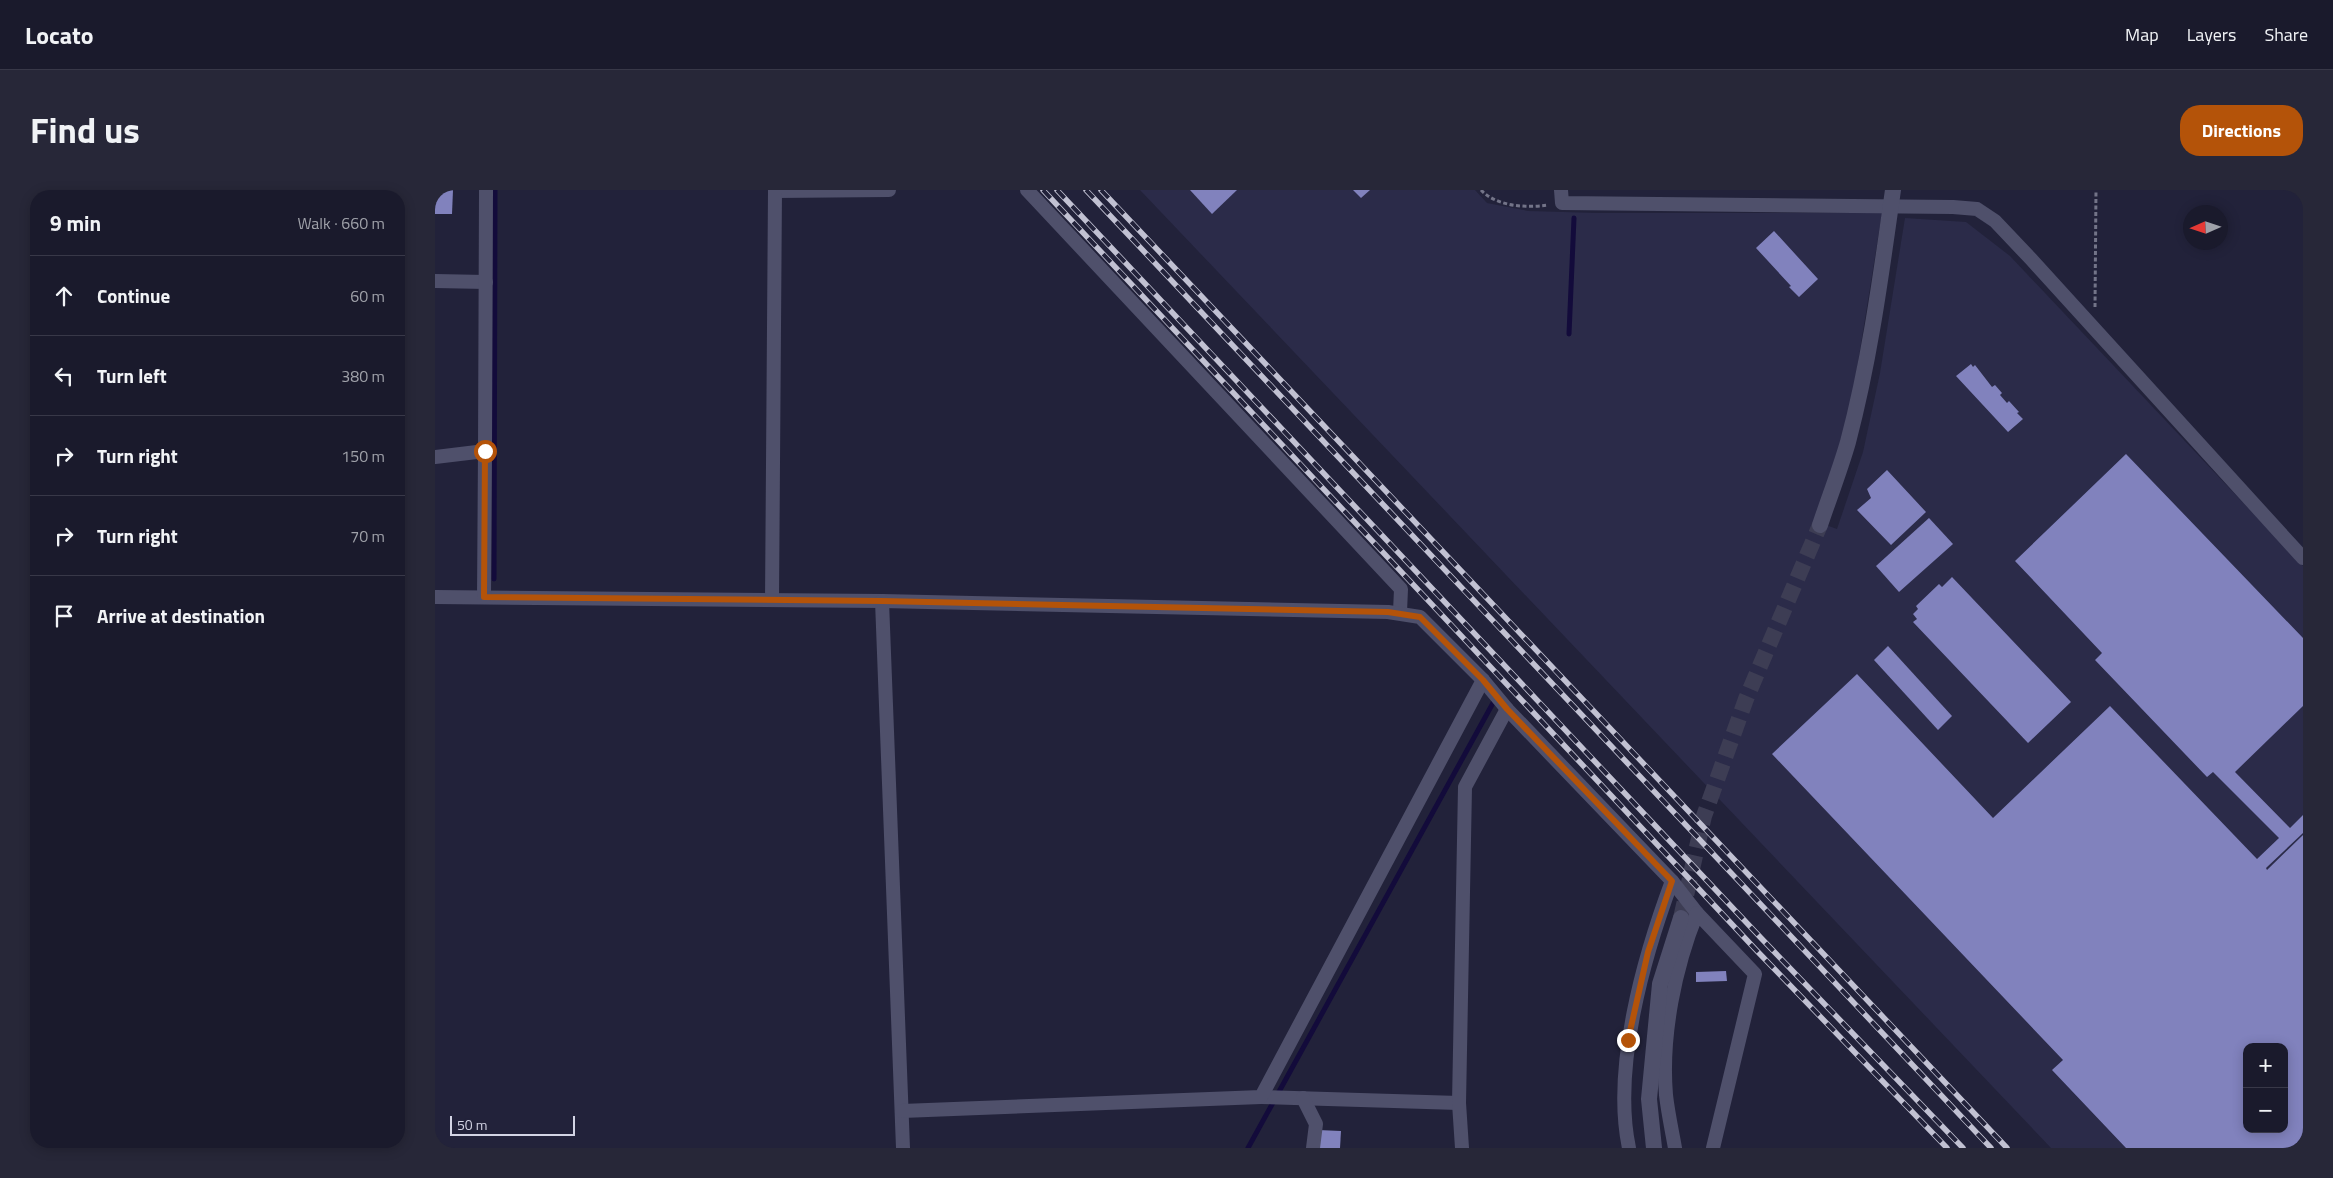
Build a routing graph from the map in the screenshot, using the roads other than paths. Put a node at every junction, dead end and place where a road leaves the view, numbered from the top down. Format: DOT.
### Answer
graph roads {
  1 [pos="486,190"];
  2 [pos="775,190"];
  3 [pos="889,190"];
  4 [pos="1027,190"];
  5 [pos="1893,190"];
  6 [pos="1561,197"];
  7 [pos="1891,207"];
  8 [pos="435,281"];
  9 [pos="487,282"];
  10 [pos="485,451"];
  11 [pos="435,457"];
  12 [pos="1820,525"];
  13 [pos="2303,558"];
  14 [pos="435,597"];
  15 [pos="484,597"];
  16 [pos="772,600"];
  17 [pos="882,601"];
  18 [pos="1400,612"];
  19 [pos="1483,680"];
  20 [pos="1507,709"];
  21 [pos="1672,881"];
  22 [pos="1697,913"];
  23 [pos="1681,918"];
  24 [pos="1261,1097"];
  25 [pos="1303,1098"];
  26 [pos="1459,1103"];
  27 [pos="902,1111"];
  28 [pos="903,1148"];
  29 [pos="1313,1148"];
  30 [pos="1462,1148"];
  31 [pos="1629,1148"];
  32 [pos="1654,1148"];
  33 [pos="1675,1148"];
  34 [pos="1713,1148"];
  1 -- 9 [label="street"];
  2 -- 3 [label="street"];
  2 -- 16 [label="street"];
  4 -- 18 [label="street"];
  5 -- 7 [label="street"];
  6 -- 7 [label="street"];
  7 -- 12 [label="street"];
  7 -- 13 [label="street"];
  8 -- 9 [label="street"];
  9 -- 10 [label="street"];
  10 -- 11 [label="street"];
  10 -- 15 [label="street"];
  14 -- 15 [label="street"];
  15 -- 16 [label="street"];
  16 -- 17 [label="street"];
  17 -- 18 [label="street"];
  17 -- 27 [label="street"];
  18 -- 19 [label="street"];
  19 -- 20 [label="street"];
  19 -- 24 [label="street"];
  20 -- 21 [label="street"];
  20 -- 26 [label="street"];
  21 -- 22 [label="street"];
  21 -- 31 [label="street"];
  22 -- 33 [label="street"];
  22 -- 34 [label="street"];
  23 -- 32 [label="street"];
  24 -- 25 [label="street"];
  24 -- 27 [label="street"];
  25 -- 26 [label="street"];
  25 -- 29 [label="street"];
  26 -- 30 [label="street"];
  27 -- 28 [label="street"];
}
